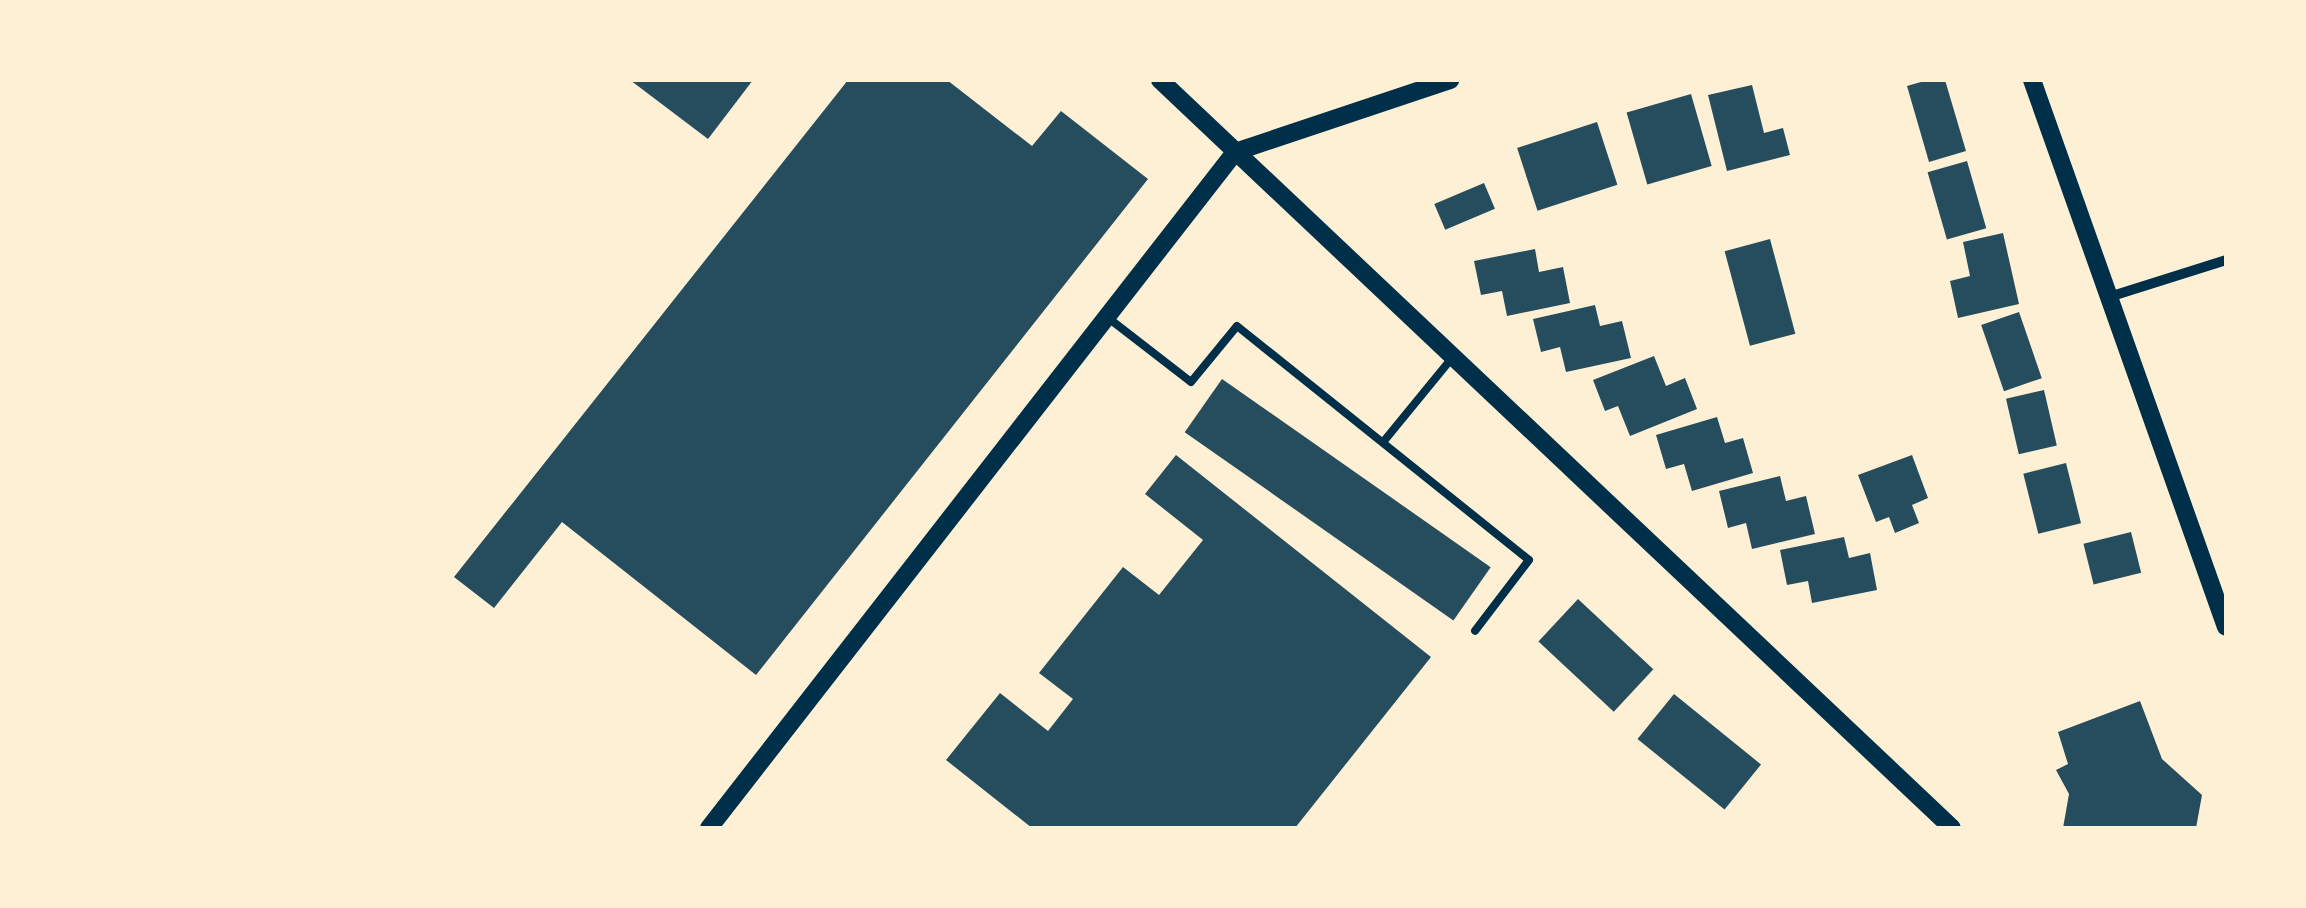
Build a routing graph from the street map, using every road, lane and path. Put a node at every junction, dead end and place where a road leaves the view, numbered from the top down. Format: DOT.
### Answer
graph roads {
  1 [pos="1160,80"];
  2 [pos="1450,80"];
  3 [pos="2032,80"];
  4 [pos="1412,86"];
  5 [pos="1236,152"];
  6 [pos="2226,260"];
  7 [pos="2109,297"];
  8 [pos="1107,317"];
  9 [pos="1453,357"];
  10 [pos="1384,441"];
  11 [pos="2226,626"];
  12 [pos="1474,631"];
  13 [pos="709,828"];
  14 [pos="1952,828"];
  1 -- 5 [label="street"];
  2 -- 4 [label="street"];
  3 -- 7 [label="street"];
  4 -- 5 [label="street"];
  5 -- 8 [label="street"];
  5 -- 9 [label="street"];
  6 -- 7 [label="street"];
  7 -- 11 [label="street"];
  8 -- 10 [label="lane"];
  8 -- 13 [label="street"];
  9 -- 10 [label="lane"];
  9 -- 14 [label="street"];
  10 -- 12 [label="lane"];
}
